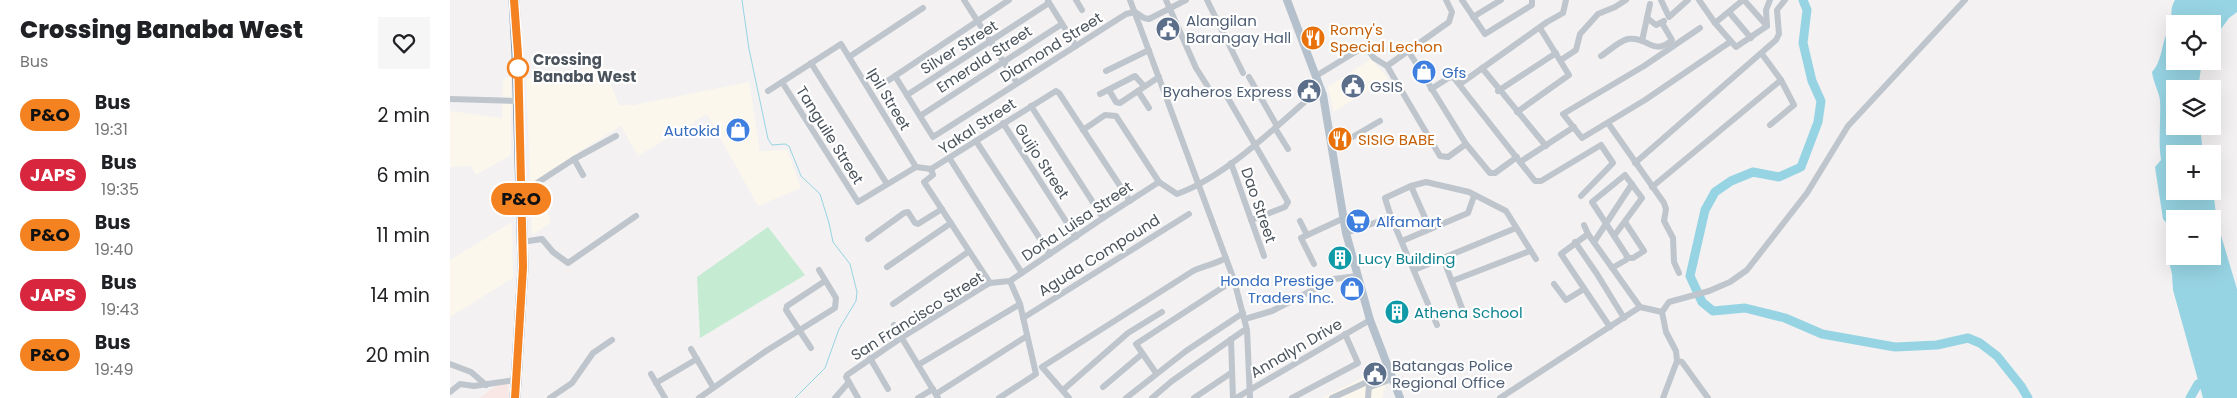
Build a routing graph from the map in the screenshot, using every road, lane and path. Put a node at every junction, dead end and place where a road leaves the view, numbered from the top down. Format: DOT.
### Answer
graph roads {
  1 [pos="514,0"];
  2 [pos="965,0"];
  3 [pos="1008,0"];
  4 [pos="1078,0"];
  5 [pos="1130,0"];
  6 [pos="1166,0"];
  7 [pos="1186,0"];
  8 [pos="1207,0"];
  9 [pos="1287,0"];
  10 [pos="1446,0"];
  11 [pos="1462,0"];
  12 [pos="1501,0"];
  13 [pos="1532,0"];
  14 [pos="1566,0"];
  15 [pos="1626,0"];
  16 [pos="1661,0"];
  17 [pos="1688,0"];
  18 [pos="1699,0"];
  19 [pos="1743,0"];
  20 [pos="1770,0"];
  21 [pos="1785,0"];
  22 [pos="1964,0"];
  23 [pos="1048,2"];
  24 [pos="1650,4"];
  25 [pos="923,8"];
  26 [pos="1170,9"];
  27 [pos="1082,10"];
  28 [pos="1135,12"];
  29 [pos="1729,12"];
  30 [pos="1473,17"];
  31 [pos="1669,17"];
  32 [pos="1647,18"];
  33 [pos="977,20"];
  34 [pos="1662,23"];
  35 [pos="1715,23"];
  36 [pos="1062,24"];
  37 [pos="1767,26"];
  38 [pos="1540,28"];
  39 [pos="1700,28"];
  40 [pos="1751,38"];
  41 [pos="1642,41"];
  42 [pos="1730,42"];
  43 [pos="990,43"];
  44 [pos="1076,46"];
  45 [pos="1149,50"];
  46 [pos="1409,52"];
  47 [pos="1556,53"];
  48 [pos="1762,54"];
  49 [pos="848,56"];
  50 [pos="1601,56"];
  51 [pos="1561,60"];
  52 [pos="1003,62"];
  53 [pos="811,63"];
  54 [pos="1387,66"];
  55 [pos="1482,68"];
  56 [pos="1106,71"];
  57 [pos="1243,73"];
  58 [pos="895,76"];
  59 [pos="1159,76"];
  60 [pos="1316,76"];
  61 [pos="1249,77"];
  62 [pos="1780,80"];
  63 [pos="782,82"];
  64 [pos="886,82"];
  65 [pos="1017,84"];
  66 [pos="1460,84"];
  67 [pos="1141,88"];
  68 [pos="1321,88"];
  69 [pos="1430,89"];
  70 [pos="1109,90"];
  71 [pos="1210,90"];
  72 [pos="1498,90"];
  73 [pos="768,91"];
  74 [pos="1225,93"];
  75 [pos="907,94"];
  76 [pos="1100,94"];
  77 [pos="450,99"];
  78 [pos="518,101"];
  79 [pos="1031,106"];
  80 [pos="1149,108"];
  81 [pos="1517,112"];
  82 [pos="920,116"];
  83 [pos="1380,121"];
  84 [pos="1003,123"];
  85 [pos="1608,123"];
  86 [pos="1770,126"];
  87 [pos="1276,127"];
  88 [pos="1574,127"];
  89 [pos="1083,130"];
  90 [pos="616,136"];
  91 [pos="976,141"];
  92 [pos="1466,144"];
  93 [pos="1255,145"];
  94 [pos="1546,146"];
  95 [pos="1288,149"];
  96 [pos="1332,149"];
  97 [pos="574,159"];
  98 [pos="950,159"];
  99 [pos="1519,160"];
  100 [pos="1231,163"];
  101 [pos="1635,163"];
  102 [pos="916,167"];
  103 [pos="931,169"];
  104 [pos="583,175"];
  105 [pos="1159,182"];
  106 [pos="1199,183"];
  107 [pos="887,184"];
  108 [pos="1632,184"];
  109 [pos="1411,186"];
  110 [pos="1652,187"];
  111 [pos="520,194"];
  112 [pos="1474,196"];
  113 [pos="1581,196"];
  114 [pos="1130,200"];
  115 [pos="942,209"];
  116 [pos="1188,214"];
  117 [pos="636,216"];
  118 [pos="1391,217"];
  119 [pos="1102,218"];
  120 [pos="1342,219"];
  121 [pos="1251,220"];
  122 [pos="1300,220"];
  123 [pos="1625,222"];
  124 [pos="952,223"];
  125 [pos="1606,224"];
  126 [pos="1584,225"];
  127 [pos="1516,228"];
  128 [pos="1430,229"];
  129 [pos="1346,233"];
  130 [pos="1588,234"];
  131 [pos="1307,235"];
  132 [pos="1614,236"];
  133 [pos="1076,237"];
  134 [pos="868,239"];
  135 [pos="1402,241"];
  136 [pos="522,242"];
  137 [pos="1575,242"];
  138 [pos="1594,242"];
  139 [pos="1530,251"];
  140 [pos="968,252"];
  141 [pos="1050,254"];
  142 [pos="1264,256"];
  143 [pos="1226,258"];
  144 [pos="1443,258"];
  145 [pos="1627,258"];
  146 [pos="1536,259"];
  147 [pos="1314,264"];
  148 [pos="887,267"];
  149 [pos="1612,268"];
  150 [pos="818,270"];
  151 [pos="1414,270"];
  152 [pos="1022,273"];
  153 [pos="1679,273"];
  154 [pos="1357,276"];
  155 [pos="1234,280"];
  156 [pos="825,281"];
  157 [pos="1010,281"];
  158 [pos="1452,281"];
  159 [pos="990,283"];
  160 [pos="1554,284"];
  161 [pos="1584,288"];
  162 [pos="893,304"];
  163 [pos="1020,304"];
  164 [pos="1640,307"];
  165 [pos="1463,311"];
  166 [pos="1162,312"];
  167 [pos="1662,312"];
  168 [pos="1244,316"];
  169 [pos="1023,318"];
  170 [pos="1624,318"];
  171 [pos="1370,320"];
  172 [pos="894,325"];
  173 [pos="1437,325"];
  174 [pos="1610,327"];
  175 [pos="799,329"];
  176 [pos="1243,331"];
  177 [pos="1345,334"];
  178 [pos="1028,336"];
  179 [pos="901,338"];
  180 [pos="1230,339"];
  181 [pos="612,340"];
  182 [pos="810,348"];
  183 [pos="691,349"];
  184 [pos="1142,354"];
  185 [pos="870,358"];
  186 [pos="697,359"];
  187 [pos="1677,361"];
  188 [pos="450,364"];
  189 [pos="918,365"];
  190 [pos="1156,373"];
  191 [pos="1231,373"];
  192 [pos="651,374"];
  193 [pos="1390,376"];
  194 [pos="516,380"];
  195 [pos="849,382"];
  196 [pos="656,383"];
  197 [pos="1369,384"];
  198 [pos="486,385"];
  199 [pos="714,386"];
  200 [pos="1102,387"];
  201 [pos="888,389"];
  202 [pos="1250,389"];
  203 [pos="1062,390"];
  204 [pos="450,392"];
  205 [pos="935,394"];
  206 [pos="515,398"];
  207 [pos="550,398"];
  208 [pos="665,398"];
  209 [pos="699,398"];
  210 [pos="835,398"];
  211 [pos="858,398"];
  212 [pos="918,398"];
  213 [pos="999,398"];
  214 [pos="1069,398"];
  215 [pos="1126,398"];
  216 [pos="1152,398"];
  217 [pos="1194,398"];
  218 [pos="1234,398"];
  219 [pos="1250,398"];
  220 [pos="1292,398"];
  221 [pos="1332,398"];
  222 [pos="1368,398"];
  223 [pos="1400,398"];
  224 [pos="1500,398"];
  225 [pos="1663,398"];
  226 [pos="1708,398"];
  1 -- 78 [label="highway"];
  2 -- 33 [label="street"];
  3 -- 33 [label="street"];
  4 -- 27 [label="street"];
  5 -- 28 [label="street"];
  6 -- 26 [label="street"];
  7 -- 26 [label="street"];
  8 -- 57 [label="street"];
  9 -- 60 [label="main road"];
  10 -- 46 [label="street"];
  11 -- 30 [label="street"];
  12 -- 30 [label="street"];
  13 -- 30 [label="street"];
  14 -- 38 [label="street"];
  15 -- 51 [label="street"];
  16 -- 31 [label="street"];
  17 -- 31 [label="street"];
  18 -- 35 [label="street"];
  19 -- 29 [label="street"];
  19 -- 37 [label="street"];
  20 -- 37 [label="street"];
  21 -- 48 [label="street"];
  22 -- 167 [label="street"];
  23 -- 36 [label="street"];
  23 -- 43 [label="street, Silver Street"];
  24 -- 32 [label="street"];
  25 -- 49 [label="street"];
  26 -- 28 [label="street"];
  26 -- 71 [label="street"];
  28 -- 44 [label="street, Diamond Street"];
  28 -- 45 [label="street"];
  29 -- 35 [label="street"];
  29 -- 40 [label="street"];
  31 -- 34 [label="street"];
  32 -- 34 [label="street"];
  32 -- 41 [label="street"];
  33 -- 43 [label="street"];
  33 -- 58 [label="street"];
  34 -- 41 [label="street"];
  35 -- 42 [label="street"];
  36 -- 44 [label="street"];
  36 -- 52 [label="street, Emerald Street"];
  37 -- 40 [label="street"];
  38 -- 47 [label="street"];
  38 -- 55 [label="street"];
  39 -- 88 [label="street"];
  40 -- 42 [label="street"];
  41 -- 50 [label="street"];
  42 -- 85 [label="street"];
  43 -- 52 [label="street"];
  43 -- 75 [label="street, Silver Street"];
  44 -- 65 [label="street, Diamond Street"];
  45 -- 56 [label="street"];
  45 -- 59 [label="street"];
  46 -- 54 [label="street"];
  46 -- 69 [label="street"];
  47 -- 51 [label="street"];
  47 -- 72 [label="street"];
  48 -- 62 [label="street"];
  48 -- 101 [label="street"];
  49 -- 53 [label="street, Ipil Street"];
  49 -- 102 [label="street, Ipil Street"];
  51 -- 81 [label="street"];
  52 -- 65 [label="street"];
  52 -- 82 [label="street, Emerald Street"];
  53 -- 63 [label="street"];
  53 -- 107 [label="street"];
  54 -- 60 [label="street"];
  54 -- 92 [label="street"];
  55 -- 66 [label="street"];
  55 -- 72 [label="street"];
  58 -- 64 [label="street"];
  58 -- 75 [label="street"];
  59 -- 67 [label="street"];
  59 -- 106 [label="street"];
  60 -- 68 [label="main road"];
  61 -- 87 [label="street"];
  62 -- 86 [label="street"];
  62 -- 110 [label="street"];
  63 -- 73 [label="street"];
  63 -- 107 [label="street, Tanguile Street"];
  65 -- 82 [label="street, Diamond Street"];
  66 -- 69 [label="street"];
  66 -- 99 [label="street"];
  67 -- 70 [label="street"];
  67 -- 70 [label="street"];
  67 -- 80 [label="street"];
  68 -- 87 [label="street"];
  68 -- 96 [label="main road"];
  69 -- 92 [label="street"];
  70 -- 76 [label="street"];
  72 -- 81 [label="street"];
  74 -- 93 [label="street"];
  75 -- 82 [label="street"];
  77 -- 78 [label="street"];
  78 -- 111 [label="highway"];
  79 -- 84 [label="street, Yakal Street"];
  79 -- 89 [label="street, Yakal Street"];
  79 -- 119 [label="street"];
  81 -- 94 [label="street"];
  83 -- 96 [label="street"];
  84 -- 91 [label="street, Yakal Street"];
  84 -- 133 [label="street, Guijo Street"];
  85 -- 88 [label="street"];
  85 -- 101 [label="street"];
  87 -- 93 [label="street"];
  87 -- 95 [label="street"];
  88 -- 94 [label="street"];
  89 -- 105 [label="street"];
  89 -- 114 [label="street"];
  90 -- 97 [label="street"];
  91 -- 98 [label="street, Yakal Street"];
  91 -- 141 [label="street"];
  92 -- 99 [label="street"];
  93 -- 100 [label="street"];
  93 -- 121 [label="street"];
  94 -- 99 [label="street"];
  96 -- 120 [label="main road"];
  97 -- 104 [label="street"];
  97 -- 111 [label="street"];
  98 -- 103 [label="street, Yakal Street"];
  98 -- 152 [label="street"];
  99 -- 113 [label="street"];
  100 -- 106 [label="street"];
  100 -- 121 [label="street, Dao Street"];
  101 -- 110 [label="street"];
  102 -- 103 [label="street, Yakal Street"];
  102 -- 107 [label="street"];
  103 -- 115 [label="street"];
  105 -- 106 [label="street"];
  105 -- 114 [label="street, Doña Luisa Street"];
  106 -- 143 [label="street"];
  108 -- 123 [label="street"];
  108 -- 125 [label="street"];
  108 -- 125 [label="street"];
  109 -- 112 [label="street"];
  109 -- 118 [label="street"];
  109 -- 128 [label="street"];
  110 -- 153 [label="street"];
  111 -- 136 [label="highway"];
  112 -- 127 [label="street"];
  112 -- 128 [label="street"];
  114 -- 119 [label="street, Doña Luisa Street"];
  115 -- 124 [label="street"];
  115 -- 134 [label="street"];
  116 -- 169 [label="street, Aguda Compound"];
  117 -- 136 [label="street"];
  118 -- 129 [label="street"];
  118 -- 135 [label="street"];
  119 -- 133 [label="street, Doña Luisa Street"];
  120 -- 129 [label="main road"];
  120 -- 131 [label="street"];
  121 -- 142 [label="street, Dao Street"];
  122 -- 131 [label="street"];
  123 -- 132 [label="street"];
  123 -- 145 [label="street"];
  124 -- 140 [label="street"];
  124 -- 148 [label="street"];
  125 -- 132 [label="street"];
  125 -- 138 [label="street"];
  126 -- 130 [label="street"];
  127 -- 139 [label="street"];
  127 -- 144 [label="street"];
  128 -- 135 [label="street"];
  129 -- 154 [label="main road"];
  130 -- 137 [label="street"];
  130 -- 138 [label="street"];
  131 -- 147 [label="street"];
  132 -- 145 [label="street"];
  133 -- 141 [label="street, Doña Luisa Street"];
  135 -- 151 [label="street"];
  136 -- 194 [label="highway"];
  137 -- 161 [label="street"];
  137 -- 170 [label="street"];
  138 -- 149 [label="street"];
  139 -- 146 [label="street"];
  139 -- 158 [label="street"];
  140 -- 159 [label="street"];
  140 -- 162 [label="street"];
  141 -- 152 [label="street, Doña Luisa Street"];
  143 -- 155 [label="street"];
  143 -- 203 [label="street"];
  144 -- 151 [label="street"];
  144 -- 158 [label="street"];
  145 -- 149 [label="street"];
  149 -- 164 [label="street"];
  150 -- 156 [label="street"];
  151 -- 173 [label="street"];
  152 -- 157 [label="street, Doña Luisa Street"];
  154 -- 168 [label="street"];
  154 -- 171 [label="main road"];
  155 -- 168 [label="street"];
  155 -- 184 [label="street"];
  156 -- 175 [label="street"];
  156 -- 175 [label="street"];
  157 -- 159 [label="street, San Francisco Street"];
  157 -- 163 [label="street"];
  158 -- 165 [label="street"];
  159 -- 179 [label="street, San Francisco Street"];
  160 -- 161 [label="street"];
  161 -- 174 [label="street"];
  163 -- 169 [label="street"];
  163 -- 189 [label="street"];
  164 -- 167 [label="street"];
  164 -- 170 [label="street"];
  166 -- 203 [label="street"];
  167 -- 187 [label="street"];
  168 -- 190 [label="street"];
  168 -- 202 [label="street"];
  169 -- 178 [label="street"];
  170 -- 174 [label="street"];
  171 -- 177 [label="street, Annalyn Drive"];
  171 -- 193 [label="main road"];
  172 -- 179 [label="street"];
  174 -- 224 [label="street"];
  175 -- 182 [label="street"];
  175 -- 199 [label="street"];
  176 -- 180 [label="street"];
  177 -- 202 [label="street, Annalyn Drive"];
  177 -- 220 [label="street"];
  178 -- 205 [label="street"];
  178 -- 213 [label="street"];
  179 -- 185 [label="street, San Francisco Street"];
  179 -- 189 [label="street"];
  180 -- 191 [label="street"];
  180 -- 216 [label="street"];
  181 -- 207 [label="street"];
  183 -- 186 [label="street"];
  184 -- 190 [label="street"];
  184 -- 200 [label="street"];
  185 -- 195 [label="street, San Francisco Street"];
  185 -- 201 [label="street"];
  186 -- 196 [label="street"];
  186 -- 199 [label="street"];
  187 -- 225 [label="street"];
  187 -- 226 [label="street"];
  188 -- 198 [label="street"];
  189 -- 205 [label="street"];
  190 -- 215 [label="street"];
  191 -- 217 [label="street"];
  191 -- 218 [label="street"];
  192 -- 196 [label="street"];
  193 -- 197 [label="street"];
  193 -- 223 [label="main road"];
  194 -- 198 [label="street"];
  194 -- 206 [label="highway"];
  195 -- 210 [label="street"];
  195 -- 211 [label="street"];
  196 -- 208 [label="street"];
  197 -- 221 [label="street"];
  197 -- 222 [label="street"];
  198 -- 204 [label="street"];
  199 -- 209 [label="street"];
  202 -- 218 [label="street, Annalyn Drive"];
  202 -- 219 [label="street"];
  203 -- 214 [label="street"];
  205 -- 212 [label="street"];
}
